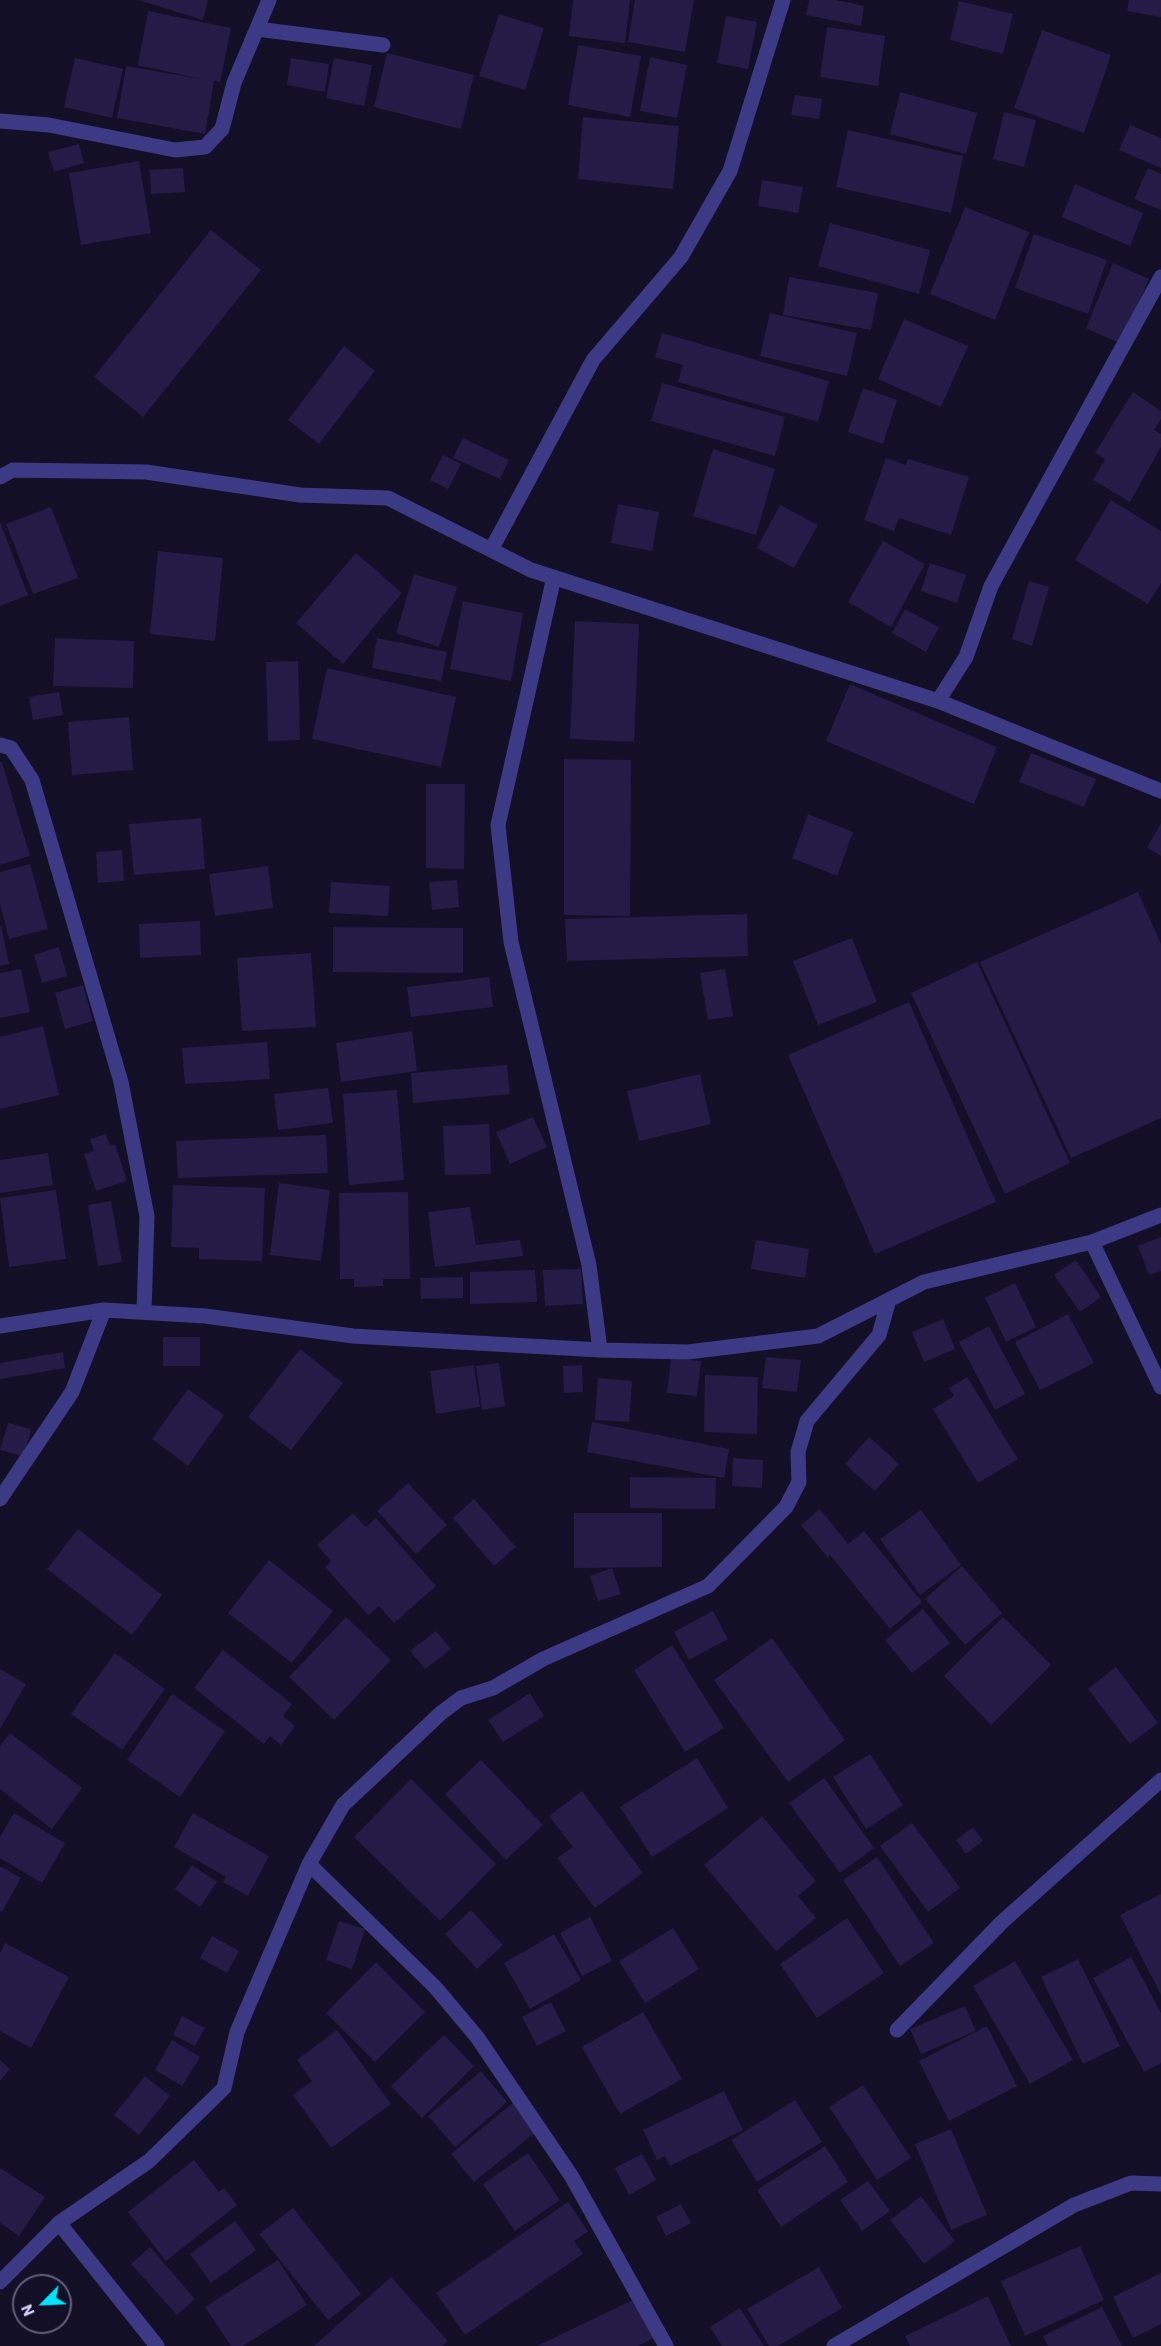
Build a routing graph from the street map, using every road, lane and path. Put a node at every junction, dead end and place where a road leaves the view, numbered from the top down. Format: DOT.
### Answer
graph roads {
  1 [pos="269,0"];
  2 [pos="783,0"];
  3 [pos="257,29"];
  4 [pos="383,45"];
  5 [pos="0,122"];
  6 [pos="1161,277"];
  7 [pos="0,477"];
  8 [pos="491,550"];
  9 [pos="554,577"];
  10 [pos="938,700"];
  11 [pos="0,745"];
  12 [pos="1161,791"];
  13 [pos="1161,1215"];
  14 [pos="1092,1242"];
  15 [pos="889,1300"];
  16 [pos="104,1310"];
  17 [pos="144,1312"];
  18 [pos="0,1326"];
  19 [pos="600,1350"];
  20 [pos="1161,1387"];
  21 [pos="0,1499"];
  22 [pos="1161,1780"];
  23 [pos="309,1864"];
  24 [pos="897,2030"];
  25 [pos="1161,2184"];
  26 [pos="58,2223"];
  27 [pos="0,2282"];
  28 [pos="157,2346"];
  29 [pos="666,2346"];
  30 [pos="834,2346"];
  1 -- 3 [label="street"];
  2 -- 8 [label="street"];
  3 -- 4 [label="street"];
  3 -- 5 [label="street"];
  6 -- 10 [label="street"];
  7 -- 8 [label="street"];
  8 -- 9 [label="street"];
  9 -- 10 [label="street"];
  9 -- 19 [label="street"];
  10 -- 12 [label="street"];
  11 -- 17 [label="street"];
  13 -- 14 [label="street"];
  14 -- 15 [label="street"];
  14 -- 20 [label="street"];
  15 -- 19 [label="street"];
  15 -- 23 [label="street"];
  16 -- 17 [label="street"];
  16 -- 18 [label="street"];
  16 -- 21 [label="street"];
  17 -- 19 [label="street"];
  22 -- 24 [label="street"];
  23 -- 26 [label="street"];
  23 -- 29 [label="street"];
  25 -- 30 [label="street"];
  26 -- 27 [label="street"];
  26 -- 28 [label="street"];
}
